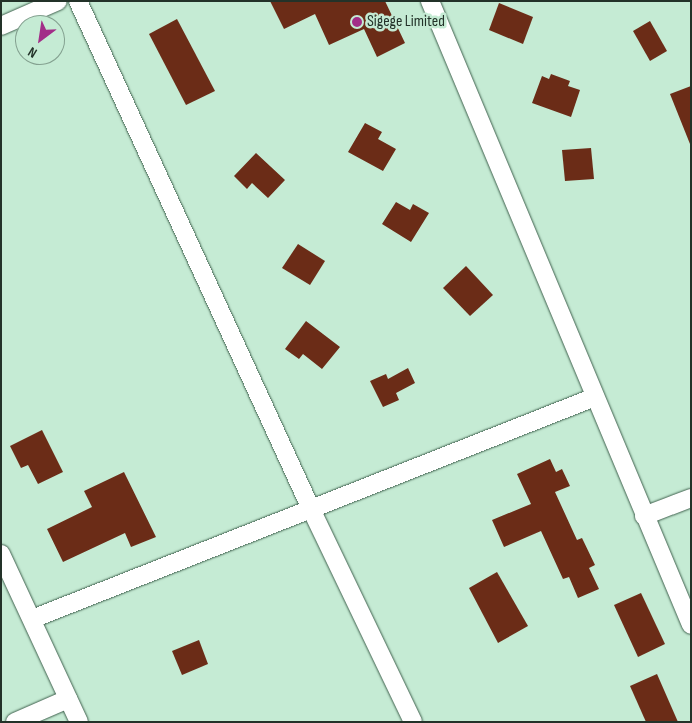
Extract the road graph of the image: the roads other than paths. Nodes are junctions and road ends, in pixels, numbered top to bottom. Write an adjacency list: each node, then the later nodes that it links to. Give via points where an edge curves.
1 (58, 1): 4 (street)
2 (78, 1): 7 (street)
3 (430, 1): 5 (street)
4 (1, 26)
5 (595, 398): 7 (street); 8 (street)
6 (691, 498): 8 (street)
7 (310, 509): 10 (street); 15 (street)
8 (644, 516): 11 (street)
9 (1, 554): 10 (street)
10 (32, 619): 12 (street)
11 (691, 625)
12 (68, 699): 13 (street); 14 (street)
13 (15, 722)
14 (79, 722)
15 (413, 722)

